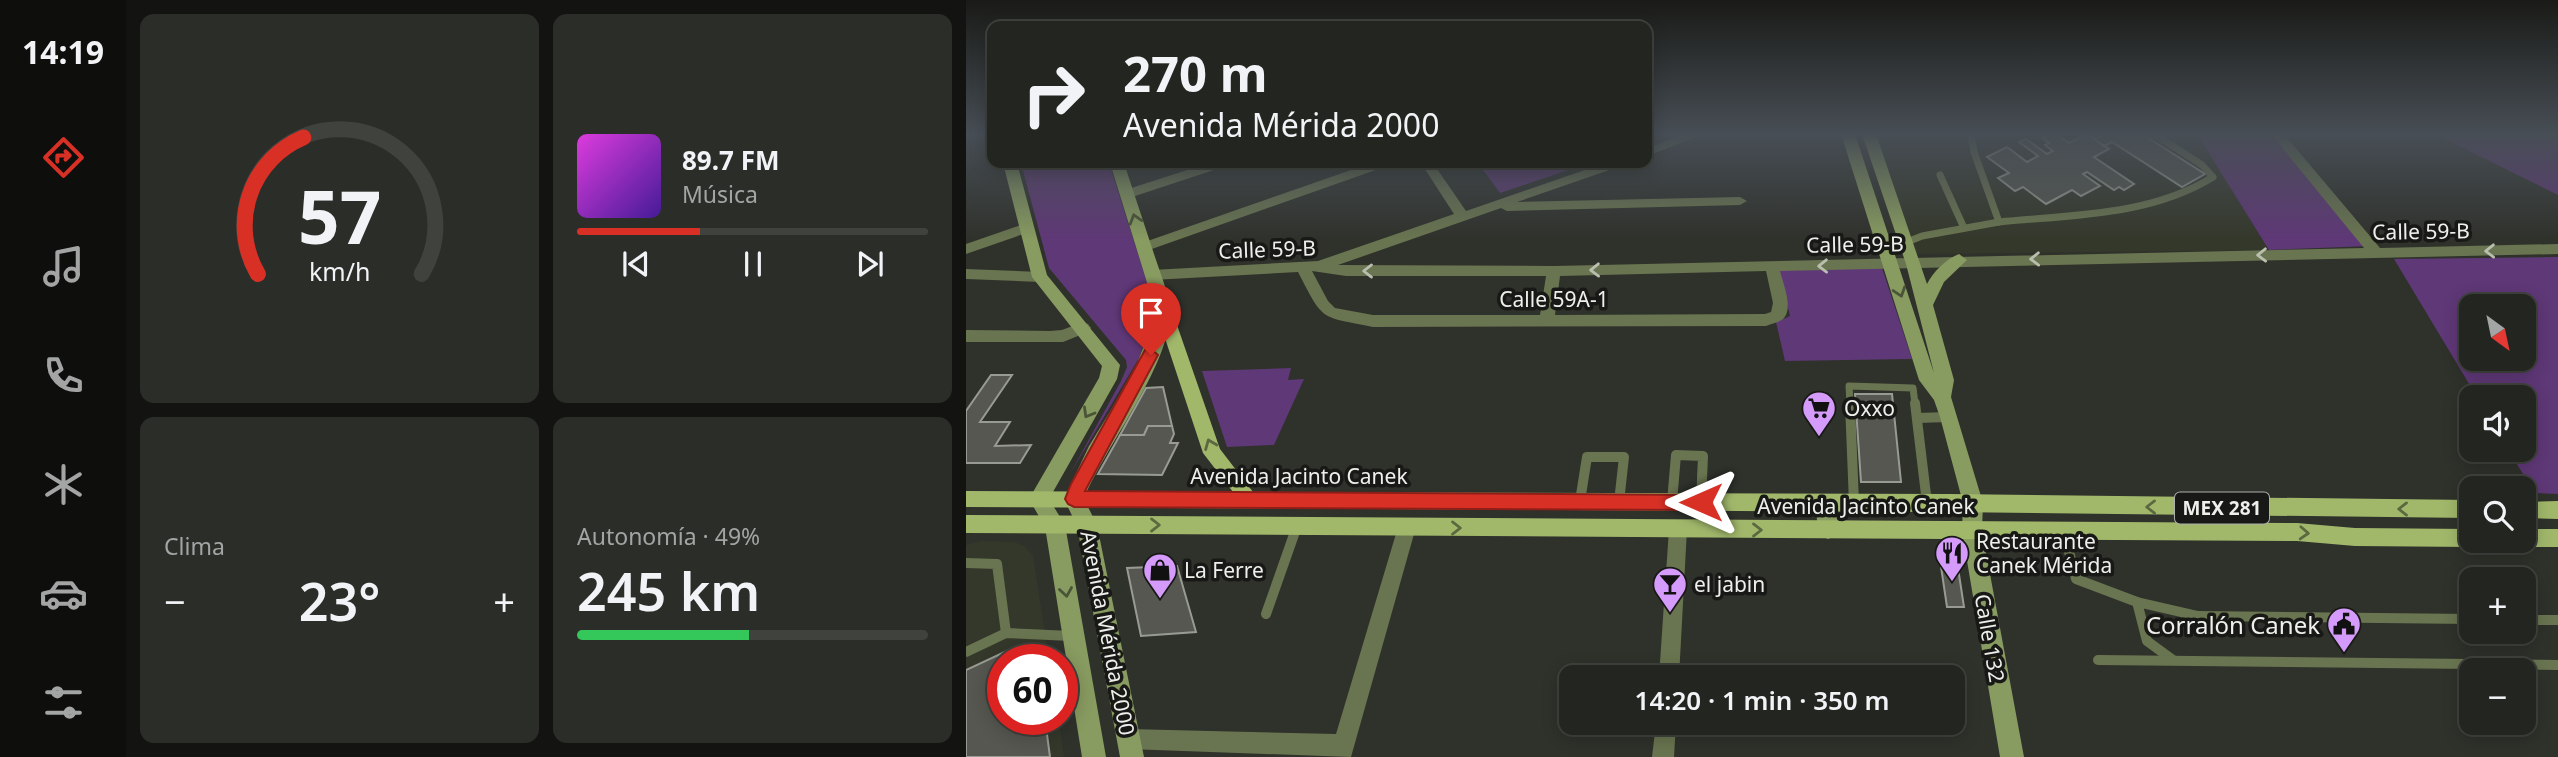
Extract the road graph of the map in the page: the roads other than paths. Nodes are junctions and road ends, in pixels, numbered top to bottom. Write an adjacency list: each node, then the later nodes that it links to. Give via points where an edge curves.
1 (1012, 169): 18 (main road)
2 (1119, 169): 13 (main road)
3 (1203, 169): 13 (street)
4 (1364, 169): 21 (street)
5 (1431, 169): 16 (street)
6 (1599, 169): 15 (street)
7 (1860, 169): 26 (main road, Calle 132)
8 (1881, 169): 20 (main road, Calle 132)
9 (1980, 169): 17 (lane)
10 (2206, 169): 17 (lane, via 2213,177 2166,202)
11 (2306, 169): 24 (street)
12 (1940, 175): 19 (lane)
13 (1127, 194): 21 (main road, one-way to 13)
14 (1740, 201): 15 (street)
15 (1490, 208): 16 (street)
16 (1463, 217): 28 (street)
17 (1999, 222): 19 (lane)
18 (1027, 228): 22 (street); 33 (main road)
19 (1964, 228): 20 (lane)
20 (1907, 242): 27 (main road, Calle 132)
21 (1144, 247): 32 (main road)
22 (966, 249)
23 (2558, 249): 24 (street, Calle 59-B, one-way to 24)
24 (2376, 253): 25 (street, Calle 59-B, one-way to 25)
25 (1959, 260): 27 (street, Calle 59-B); 35 (main road, via 1938,279)
26 (1891, 264): 27 (street, Calle 59-B); 29 (street, Calle 59-B, one-way to 29); 39 (main road, Calle 132, one-way to 39, via 1928,380)
27 (1914, 264): 35 (main road, Calle 132)
28 (1310, 267): 30 (street, Calle 59-B, one-way to 28); 32 (street, Calle 59-B); 36 (street, Calle 59A-1, via 1322,304 1330,313 1373,321)
29 (1772, 267): 30 (street, Calle 59-B, one-way to 30); 36 (street, Calle 59A-1, via 1780,303 1778,315 1766,320)
30 (1554, 271): 36 (street)
31 (966, 274): 33 (street)
32 (1153, 275): 34 (main road)
33 (1040, 277): 37 (main road)
34 (1161, 302): 44 (main road, via 1159,337); 45 (main road, one-way to 34, via 1243,490 1212,453)
35 (1925, 305): 39 (main road, Calle 132, via 1945,380)
36 (1547, 320)
37 (1083, 328): 38 (street, via 1050,337); 43 (main road, one-way to 43, via 1111,365 1108,379)
38 (966, 336)
39 (1942, 397): 40 (main road, Calle 132)
40 (1949, 417): 41 (lane); 53 (main road, Calle 132)
41 (1917, 418): 51 (lane, via 1913,387 1849,386); 52 (lane)
42 (966, 499): 43 (main road, Avenida Jacinto Canek / MEX 281)
43 (1039, 499): 44 (main road, Avenida Jacinto Canek / MEX 281); 59 (main road, Avenida Mérida 2000)
44 (1074, 499): 45 (main road, Avenida Jacinto Canek / MEX 281); 60 (main road, Avenida Mérida 2000)
45 (1246, 501): 46 (main road, Avenida Jacinto Canek / MEX 281)
46 (1580, 502): 47 (main road, Avenida Jacinto Canek / MEX 281); 47 (lane, via 1587,457 1625,457)
47 (1619, 502): 48 (main road, Avenida Jacinto Canek / MEX 281)
48 (1672, 502): 49 (main road, Avenida Jacinto Canek / MEX 281); 49 (lane, via 1676,456 1703,456)
49 (1701, 502): 50 (main road, Avenida Jacinto Canek / MEX 281)
50 (1827, 503): 51 (main road, Avenida Jacinto Canek / MEX 281); 64 (main road)
51 (1854, 503): 52 (main road, Avenida Jacinto Canek / MEX 281)
52 (1927, 503): 53 (main road, Avenida Jacinto Canek / MEX 281)
53 (1973, 503): 54 (main road, Avenida Jacinto Canek / MEX 281); 65 (main road, Calle 132)
54 (2058, 506): 55 (main road, Avenida Jacinto Canek / MEX 281, one-way to 54); 66 (main road)
55 (2459, 509)
56 (2536, 510): 57 (main road)
57 (2558, 510)
58 (966, 524): 59 (main road, Avenida Jacinto Canek / MEX 281)
59 (1055, 525): 60 (main road, Avenida Jacinto Canek / MEX 281); 77 (main road, Avenida Mérida 2000, one-way to 77)
60 (1087, 525): 61 (main road, Avenida Jacinto Canek / MEX 281, one-way to 61); 84 (main road, Avenida Mérida 2000)
61 (1297, 526): 62 (main road, Avenida Jacinto Canek / MEX 281); 72 (lane)
62 (1407, 527): 63 (main road, Avenida Jacinto Canek / MEX 281, one-way to 63); 85 (street)
63 (1678, 529): 64 (main road, Avenida Jacinto Canek / MEX 281, one-way to 64); 81 (street)
64 (1828, 530): 65 (main road, Avenida Jacinto Canek / MEX 281)
65 (1972, 531): 66 (main road, Avenida Jacinto Canek / MEX 281); 88 (main road, Calle 132)
66 (2064, 532): 67 (main road, Avenida Jacinto Canek / MEX 281, one-way to 67); 71 (lane, via 2076,579)
67 (2459, 538)
68 (2536, 538): 69 (main road)
69 (2558, 538)
70 (966, 563): 76 (lane, via 997,564)
71 (2137, 602): 73 (lane, via 2198,616); 80 (lane, via 2147,641)
72 (1266, 614)
73 (2459, 619)
74 (2536, 620): 75 (lane)
75 (2558, 620)
76 (1006, 634): 77 (lane); 78 (lane)
77 (1074, 636): 86 (main road, Avenida Mérida 2000)
78 (966, 652)
79 (2098, 660): 80 (lane)
80 (2173, 660): 82 (lane)
81 (1670, 665)
82 (2558, 665)
83 (1665, 735): 87 (street)
84 (1130, 748): 85 (street)
85 (1342, 751)
86 (1094, 757)
87 (1663, 757)
88 (2012, 757)

